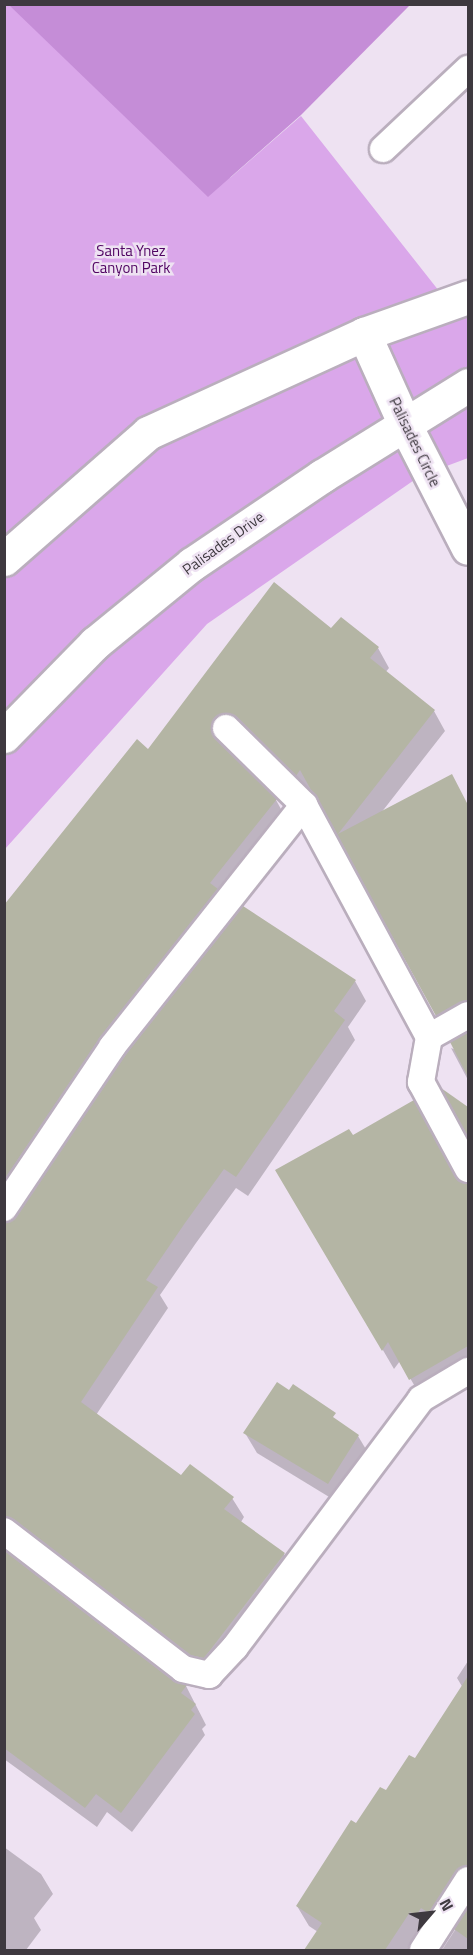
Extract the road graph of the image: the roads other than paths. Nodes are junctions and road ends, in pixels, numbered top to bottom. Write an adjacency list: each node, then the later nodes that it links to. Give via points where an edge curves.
1 (468, 69): 2 (lane)
2 (383, 149)
3 (468, 297): 4 (street)
4 (364, 334): 6 (street, Palisades Circle); 8 (street, via 148,433)
5 (468, 385): 6 (street, Palisades Drive)
6 (405, 425): 7 (street, Palisades Circle); 10 (street, Palisades Drive, via 285,499 192,564 95,643)
7 (468, 548)
8 (4, 559)
9 (226, 728): 11 (lane)
10 (4, 736)
11 (303, 805): 13 (lane); 15 (lane, via 112,1047)
12 (468, 1015): 13 (lane)
13 (429, 1037): 14 (lane, via 421,1082)
14 (468, 1169)
15 (4, 1208)
16 (468, 1371): 17 (lane, via 421,1399 235,1647 209,1675 183,1669)
17 (4, 1531)
18 (468, 1880): 19 (lane)
19 (423, 1950)

